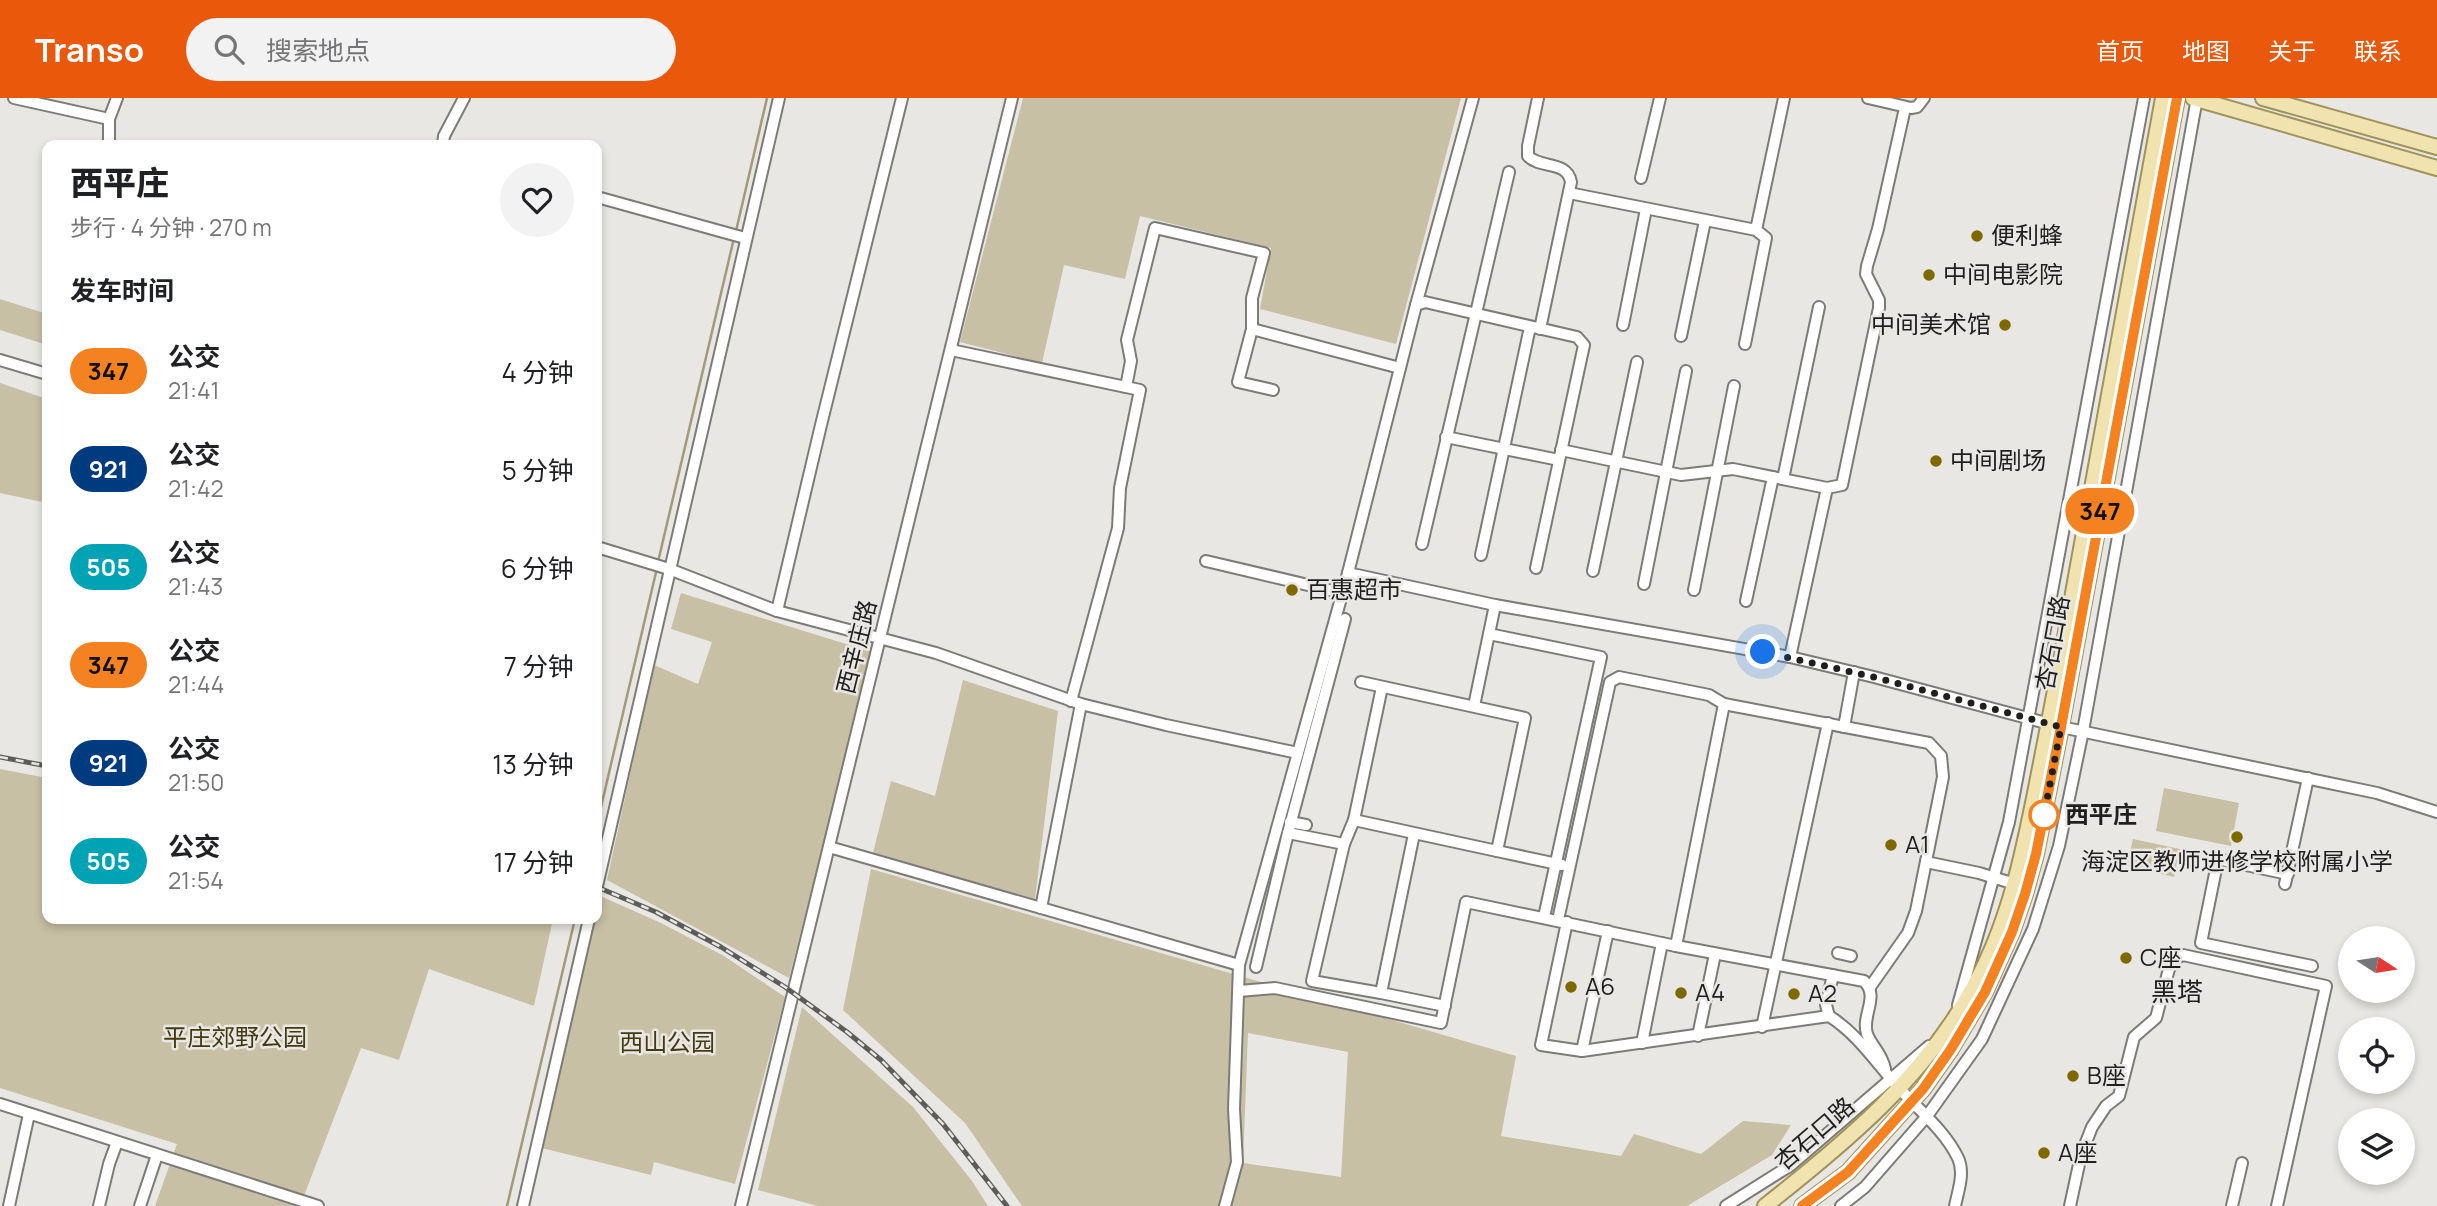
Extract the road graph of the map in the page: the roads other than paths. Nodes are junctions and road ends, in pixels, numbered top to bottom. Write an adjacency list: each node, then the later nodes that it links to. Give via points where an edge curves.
1 (14, 98): 19 (street)
2 (117, 98): 19 (street)
3 (464, 98): 21 (street)
4 (779, 98): 31 (street)
5 (902, 98): 71 (street)
6 (1012, 98): 40 (street, 西辛庄路)
7 (1473, 98): 32 (street)
8 (1538, 98): 26 (street, via 1528,156 1567,171)
9 (1660, 98): 25 (street)
10 (1784, 98): 30 (street)
11 (1868, 98): 18 (street)
12 (1924, 98): 18 (street, via 1917,107)
13 (2144, 98): 82 (street, 杏石口路)
14 (2163, 98): 51 (main road, 杏石口路)
15 (2177, 98): 51 (main road, 杏石口路)
16 (2195, 98): 23 (main road); 54 (street, 杏石口路)
17 (2263, 98): 22 (main road)
18 (1905, 108): 57 (street, via 1867,266 1866,274 1879,299 1877,324 1842,485)
19 (109, 119): 20 (street)
20 (109, 140)
21 (444, 140)
22 (2437, 147)
23 (2437, 168)
24 (1508, 172): 34 (street)
25 (1641, 178)
26 (1569, 193): 28 (street); 36 (street)
27 (602, 198): 31 (street)
28 (1646, 209): 29 (street); 35 (street)
29 (1705, 221): 30 (street); 38 (street)
30 (1756, 230): 39 (street, via 1766,238)
31 (745, 238): 62 (street)
32 (1416, 305): 34 (street, via 1425,302); 43 (street)
33 (1819, 307): 56 (street)
34 (1475, 315): 36 (street); 49 (street)
35 (1623, 325)
36 (1535, 328): 50 (street, via 1577,337 1584,345); 60 (street)
37 (1252, 329): 43 (street); 47 (street, via 1252,298 1264,253 1155,228 1127,340 1131,361); 48 (street, via 1238,382)
38 (1681, 336)
39 (1745, 344)
40 (951, 350): 47 (street); 74 (street, 西辛庄路)
41 (0, 360): 45 (street)
42 (1637, 362): 52 (street)
43 (1400, 368): 65 (street)
44 (1686, 371): 55 (street)
45 (42, 373)
46 (1734, 386): 53 (street)
47 (1126, 387): 79 (street, via 1140,390 1120,488 1118,528 1088,631)
48 (1273, 390)
49 (1446, 437): 50 (street); 58 (street)
50 (1560, 455): 52 (street); 63 (street)
51 (2103, 460): 54 (street); 84 (main road, 杏石口路)
52 (1616, 461): 55 (street); 64 (street)
53 (1716, 471): 55 (street); 56 (street, via 1733,469); 67 (street)
54 (2129, 471): 86 (street, 杏石口路)
55 (1668, 472): 66 (street)
56 (1778, 478): 57 (street); 69 (street)
57 (1827, 488): 75 (street)
58 (1422, 544)
59 (602, 549): 62 (street)
60 (1481, 555)
61 (1206, 561): 68 (street)
62 (669, 569): 71 (street); 98 (street)
63 (1536, 569)
64 (1593, 571)
65 (1348, 573): 68 (street); 70 (street)
66 (1644, 584)
67 (1694, 590)
68 (1342, 593): 87 (street)
69 (1746, 601)
70 (1495, 605): 73 (street); 75 (street)
71 (777, 611): 74 (street)
72 (1345, 619): 92 (street)
73 (1489, 634): 81 (street); 99 (street, via 1601,657)
74 (881, 639): 79 (street, via 936,653); 95 (street, 西辛庄路)
75 (1790, 657): 76 (street)
76 (1854, 672): 82 (street); 85 (street)
77 (1361, 682): 78 (street)
78 (1382, 687): 81 (street); 90 (street)
79 (1076, 702): 87 (street); 103 (street)
80 (1724, 704): 83 (street); 100 (street, via 1709,695 1619,677 1610,682); 109 (street)
81 (1474, 706): 96 (street, via 1530,719)
82 (2028, 717): 84 (street); 101 (street, 杏石口路)
83 (1828, 723): 85 (street); 114 (street)
84 (2055, 726): 86 (street); 102 (main road, 杏石口路); 129 (main road, 杏石口路, via 2036,854 2012,932 1985,992)
85 (1844, 727): 97 (street, via 1929,743 1941,755 1943,777)
86 (2084, 731): 88 (street); 132 (street, 杏石口路, via 2059,846 2033,929 1982,1040)
87 (1298, 753): 113 (street)
88 (2308, 779): 89 (street, via 2377,793); 115 (street, via 2287,879 2218,859 2201,943)
89 (2437, 812)
90 (1354, 820): 93 (street); 94 (street)
91 (1306, 825): 92 (street)
92 (1289, 827): 94 (street); 116 (street)
93 (1414, 834): 96 (street); 120 (street)
94 (1345, 844): 120 (street, via 1312,981)
95 (830, 847): 103 (street); 141 (street, 西辛庄路)
96 (1497, 851): 99 (street)
97 (1926, 862): 101 (street); 118 (street, via 1908,933)
98 (602, 864)
99 (1556, 864): 100 (street); 104 (street)
100 (1569, 866): 105 (street)
101 (1994, 877): 102 (street); 124 (street, 杏石口路)
102 (2015, 884): 124 (main road, 杏石口路, via 1989,958)
103 (1041, 908): 113 (street)
104 (1544, 917): 105 (street); 121 (street, via 1466,901)
105 (1562, 921): 107 (street); 127 (street, via 1541,1045)
106 (588, 924): 140 (street)
107 (1608, 931): 108 (street); 127 (street)
108 (1662, 943): 109 (street); 126 (street)
109 (1676, 946): 111 (street)
110 (1838, 953): 112 (street)
111 (1715, 954): 114 (street); 125 (street)
112 (1851, 956)
113 (1240, 965): 119 (street)
114 (1775, 966): 117 (street); 123 (street)
115 (2312, 966)
116 (1256, 967)
117 (1833, 975): 118 (street, via 1864,981); 122 (street, via 1826,1005)
118 (1870, 987): 128 (street, via 1867,1034)
119 (1238, 991): 121 (street, via 1275,988 1441,1023); 142 (street, via 1237,1162)
120 (1381, 993): 121 (street)
121 (1445, 1006)
122 (1829, 1016): 123 (street); 128 (street, via 1857,1037)
123 (1762, 1027): 125 (street)
124 (1948, 1030): 128 (main road, 杏石口路)
125 (1698, 1036): 126 (street)
126 (1642, 1043): 127 (street)
127 (1582, 1051)
128 (1892, 1079): 129 (street); 143 (street, via 1791,1165); 144 (main road, 杏石口路, via 1829,1156)
129 (1913, 1102): 132 (street); 145 (main road, 杏石口路, via 1848,1172)
130 (0, 1104): 131 (street)
131 (29, 1114): 133 (street); 136 (street)
132 (1927, 1116): 146 (street, 杏石口路, via 1865,1187); 147 (street, via 1959,1159)
133 (117, 1142): 134 (street); 137 (street)
134 (157, 1154): 138 (street); 139 (street)
135 (2242, 1163): 149 (street)
136 (9, 1206)
137 (99, 1206)
138 (140, 1206)
139 (318, 1206)
140 (523, 1206)
141 (741, 1206)
142 (1225, 1206)
143 (1726, 1206)
144 (1765, 1206)
145 (1802, 1206)
146 (1841, 1206)
147 (1955, 1206)
148 (2070, 1206): 150 (street, via 2092,1127 2119,1096 2134,1037 2156,1018 2169,969 2183,955 2326,986)
149 (2232, 1206)
150 (2277, 1206)

